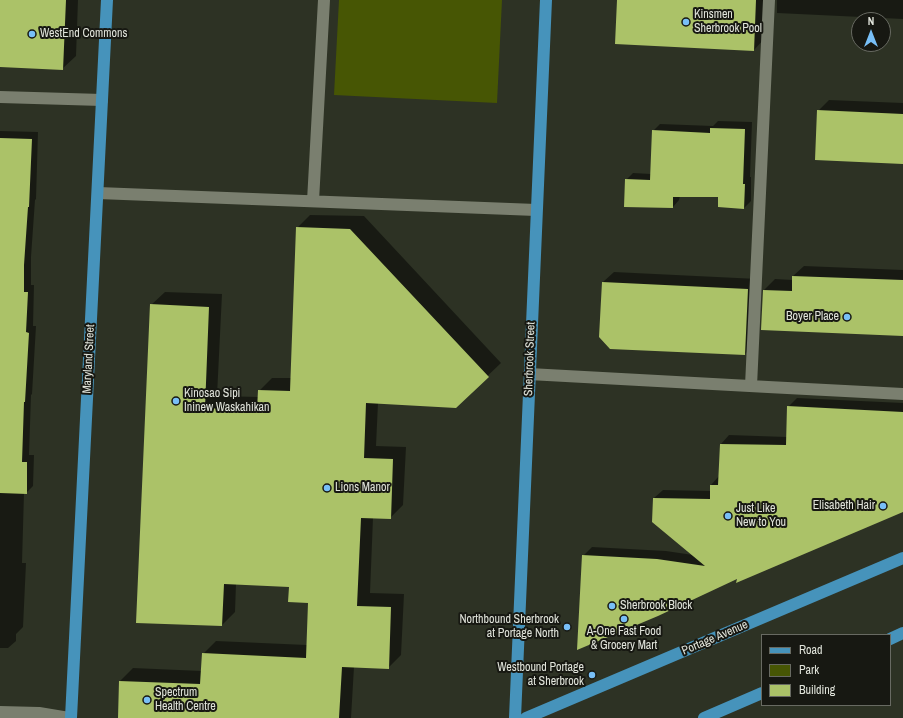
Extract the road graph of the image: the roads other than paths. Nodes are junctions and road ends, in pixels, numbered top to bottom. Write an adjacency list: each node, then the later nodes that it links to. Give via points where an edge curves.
1 (107, 0): 6 (main road, Maryland Street)
2 (324, 0): 8 (street)
3 (546, 0): 9 (main road, Sherbrook Street)
4 (769, 0): 11 (street)
5 (0, 97): 6 (street)
6 (102, 100): 7 (main road, Maryland Street)
7 (98, 193): 8 (street); 18 (main road, Maryland Street)
8 (313, 201): 9 (street)
9 (536, 210): 10 (main road, Sherbrook Street)
10 (529, 374): 11 (street); 19 (main road, Sherbrook Street)
11 (751, 386): 12 (street)
12 (903, 394)
13 (903, 558): 20 (main road, Portage Avenue)
14 (903, 633): 15 (main road)
15 (891, 639)
16 (761, 693): 21 (main road)
17 (0, 712): 18 (street, via 39,713)
18 (70, 718)
19 (515, 718)
20 (526, 718)
21 (704, 718)

